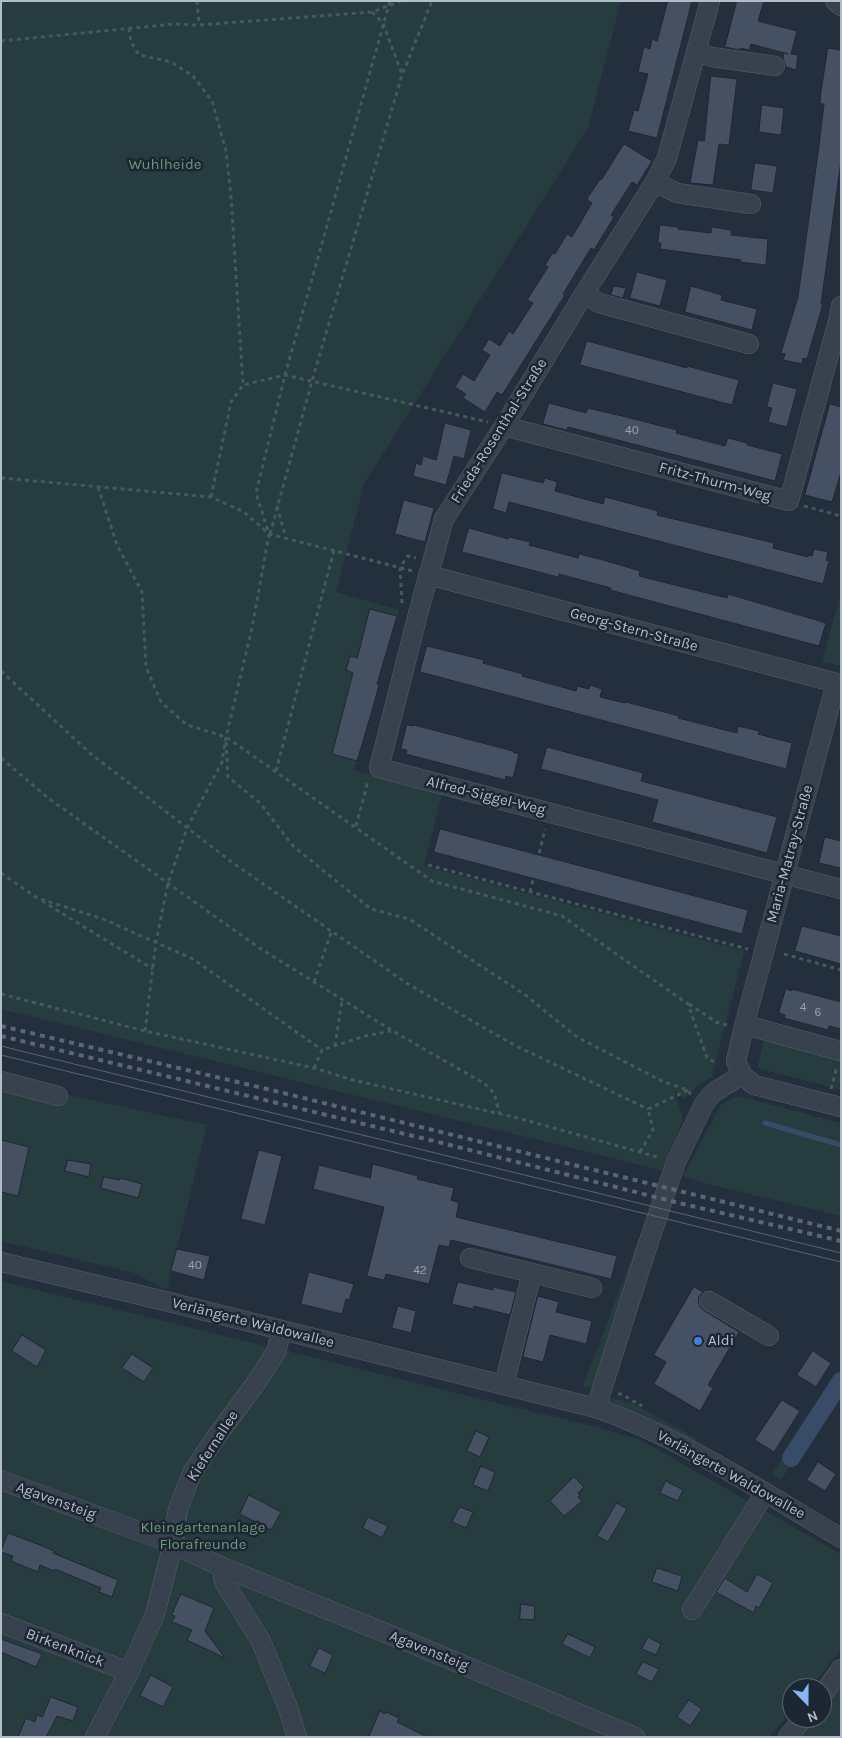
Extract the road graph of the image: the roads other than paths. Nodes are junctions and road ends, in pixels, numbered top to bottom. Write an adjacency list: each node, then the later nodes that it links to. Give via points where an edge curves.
1 (710, 1): 4 (street, Frieda-Rosenthal-Straße)
2 (835, 1): 3 (street)
3 (841, 6)
4 (696, 52): 5 (street); 6 (street, Frieda-Rosenthal-Straße, via 667,158)
5 (775, 66)
6 (655, 182): 7 (street, via 677,194); 8 (street, Frieda-Rosenthal-Straße)
7 (750, 204)
8 (584, 294): 10 (street, via 599,303); 11 (street, Frieda-Rosenthal-Straße)
9 (841, 306): 11 (street, Fritz-Thurm-Weg, via 789,501)
10 (749, 344)
11 (504, 426): 12 (street, Frieda-Rosenthal-Straße, via 444,519)
12 (426, 567): 13 (street, Georg-Stern-Straße); 14 (street, Alfred-Siggel-Weg, via 379,768)
13 (838, 684): 14 (street, Maria-Matray-Straße)
14 (785, 874): 15 (street, Alfred-Siggel-Weg); 16 (street, Maria-Matray-Straße)
15 (841, 889)
16 (744, 1028): 17 (street); 18 (street, Maria-Matray-Straße, via 736,1064)
17 (841, 1051)
18 (742, 1075): 21 (street, via 754,1085); 30 (street, via 700,1102 649,1241)
19 (1, 1081): 20 (street)
20 (58, 1096)
21 (841, 1107)
22 (470, 1258): 24 (street)
23 (1, 1262): 27 (street, Verlängerte Waldowallee)
24 (532, 1273): 25 (street); 29 (street)
25 (592, 1288)
26 (710, 1301): 28 (street)
27 (282, 1330): 29 (street, Verlängerte Waldowallee); 34 (street, Kiefernallee, via 276,1352 192,1473 178,1509)
28 (769, 1336)
29 (504, 1385): 30 (street, Verlängerte Waldowallee)
30 (596, 1408): 32 (street, Verlängerte Waldowallee, via 662,1435)
31 (1, 1480): 34 (street, Agavensteig)
32 (764, 1493): 33 (street, Verlängerte Waldowallee); 36 (street)
33 (841, 1538)
34 (173, 1544): 35 (street, Agavensteig); 39 (street, Kiefernallee, via 155,1614)
35 (222, 1568): 42 (street, via 224,1582 261,1641); 43 (street, Agavensteig)
36 (692, 1610)
37 (1, 1623): 39 (street, Birkenknick)
38 (841, 1669): 40 (street)
39 (129, 1672): 41 (street, Kiefernallee)
40 (832, 1681)
41 (95, 1737)
42 (297, 1737)
43 (635, 1737)

